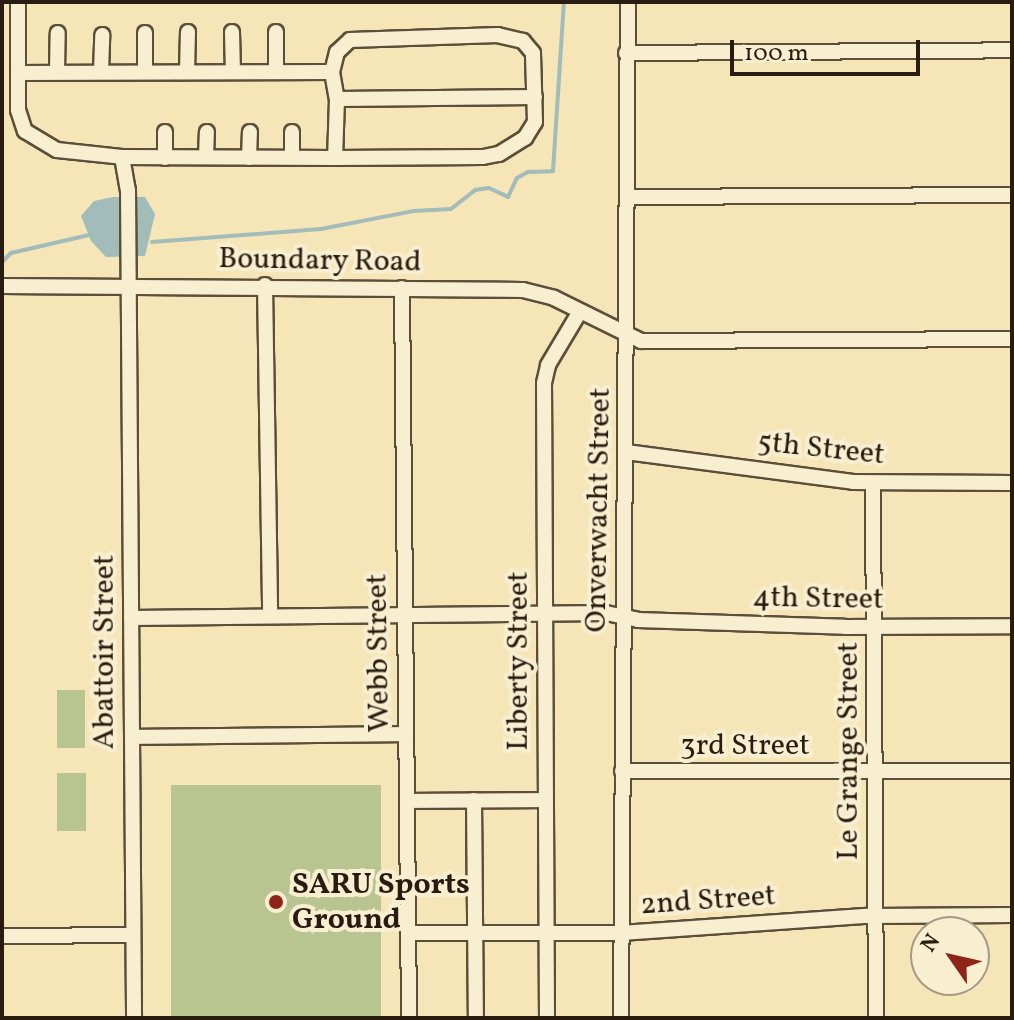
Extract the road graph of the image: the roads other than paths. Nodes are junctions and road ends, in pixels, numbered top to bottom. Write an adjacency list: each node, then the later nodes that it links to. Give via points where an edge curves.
1 (18, 2): 18 (street)
2 (628, 2): 10 (street, Onverwacht Street)
3 (188, 32): 14 (street)
4 (232, 32): 15 (street)
5 (276, 32): 16 (street)
6 (58, 33): 11 (street)
7 (145, 33): 13 (street)
8 (102, 35): 12 (street)
9 (1012, 50): 10 (street)
10 (626, 53): 32 (street, Onverwacht Street)
11 (57, 72): 12 (street); 18 (street)
12 (101, 72): 13 (street)
13 (145, 72): 14 (street)
14 (187, 72): 15 (street)
15 (233, 72): 16 (street)
16 (276, 72): 17 (street)
17 (332, 72): 19 (street, via 337,52 357,38 512,37 533,53); 20 (street)
18 (18, 73): 25 (street, via 18,110 32,140 57,150)
19 (535, 97): 20 (street); 30 (street, via 530,131 499,154)
20 (337, 99): 30 (street)
21 (165, 132): 28 (street)
22 (207, 132): 26 (street)
23 (250, 132): 29 (street)
24 (292, 132): 27 (street)
25 (122, 157): 28 (street); 33 (street, Abattoir Street)
26 (206, 157): 28 (street); 29 (street)
27 (292, 157): 29 (street); 30 (street)
28 (165, 158)
29 (249, 158)
30 (335, 158)
31 (1012, 195): 32 (street)
32 (628, 197): 38 (street, Onverwacht Street)
33 (129, 285): 34 (street, Boundary Road); 35 (street, Boundary Road); 47 (street, Abattoir Street)
34 (265, 285): 36 (street, Boundary Road); 45 (street)
35 (2, 286)
36 (402, 288): 37 (street, Boundary Road, via 523,290 554,298); 44 (street, Webb Street)
37 (579, 313): 38 (street, Boundary Road); 43 (street, Liberty Street, via 544,377)
38 (627, 334): 39 (street, Boundary Road, via 641,341); 40 (street, Onverwacht Street)
39 (1012, 339)
40 (626, 452): 41 (street, 5th Street); 46 (street, Onverwacht Street)
41 (873, 483): 42 (street, 5th Street); 49 (street, Le Grange Street)
42 (1012, 483)
43 (545, 613): 44 (street, 4th Street); 46 (street, 4th Street); 56 (street, Liberty Street)
44 (405, 615): 45 (street, 4th Street); 50 (street, Webb Street)
45 (270, 616): 47 (street, 4th Street)
46 (624, 616): 49 (street, 4th Street); 52 (street, Onverwacht Street)
47 (131, 618): 51 (street, Abattoir Street)
48 (1012, 626): 49 (street, 4th Street)
49 (874, 627): 54 (street, Le Grange Street)
50 (406, 734): 51 (street); 57 (street, Webb Street)
51 (132, 737): 64 (street, Abattoir Street)
52 (622, 771): 54 (street, 3rd Street); 63 (street, Onverwacht Street)
53 (1012, 771): 54 (street, 3rd Street)
54 (874, 773): 59 (street, Le Grange Street)
55 (474, 800): 56 (street); 57 (street); 60 (street)
56 (546, 800): 61 (street, Liberty Street)
57 (407, 801): 62 (street, Webb Street)
58 (1012, 915): 59 (street, 2nd Street)
59 (876, 916): 63 (street, 2nd Street); 71 (street, Le Grange Street)
60 (476, 932): 61 (street, 2nd Street); 62 (street, 2nd Street); 68 (street)
61 (546, 932): 63 (street, 2nd Street); 69 (street, Liberty Street)
62 (408, 933): 67 (street, Webb Street)
63 (621, 933): 70 (street, Onverwacht Street)
64 (133, 935): 65 (street); 66 (street, Abattoir Street)
65 (2, 936)
66 (134, 1018)
67 (409, 1018)
68 (476, 1018)
69 (547, 1018)
70 (621, 1018)
71 (876, 1018)

